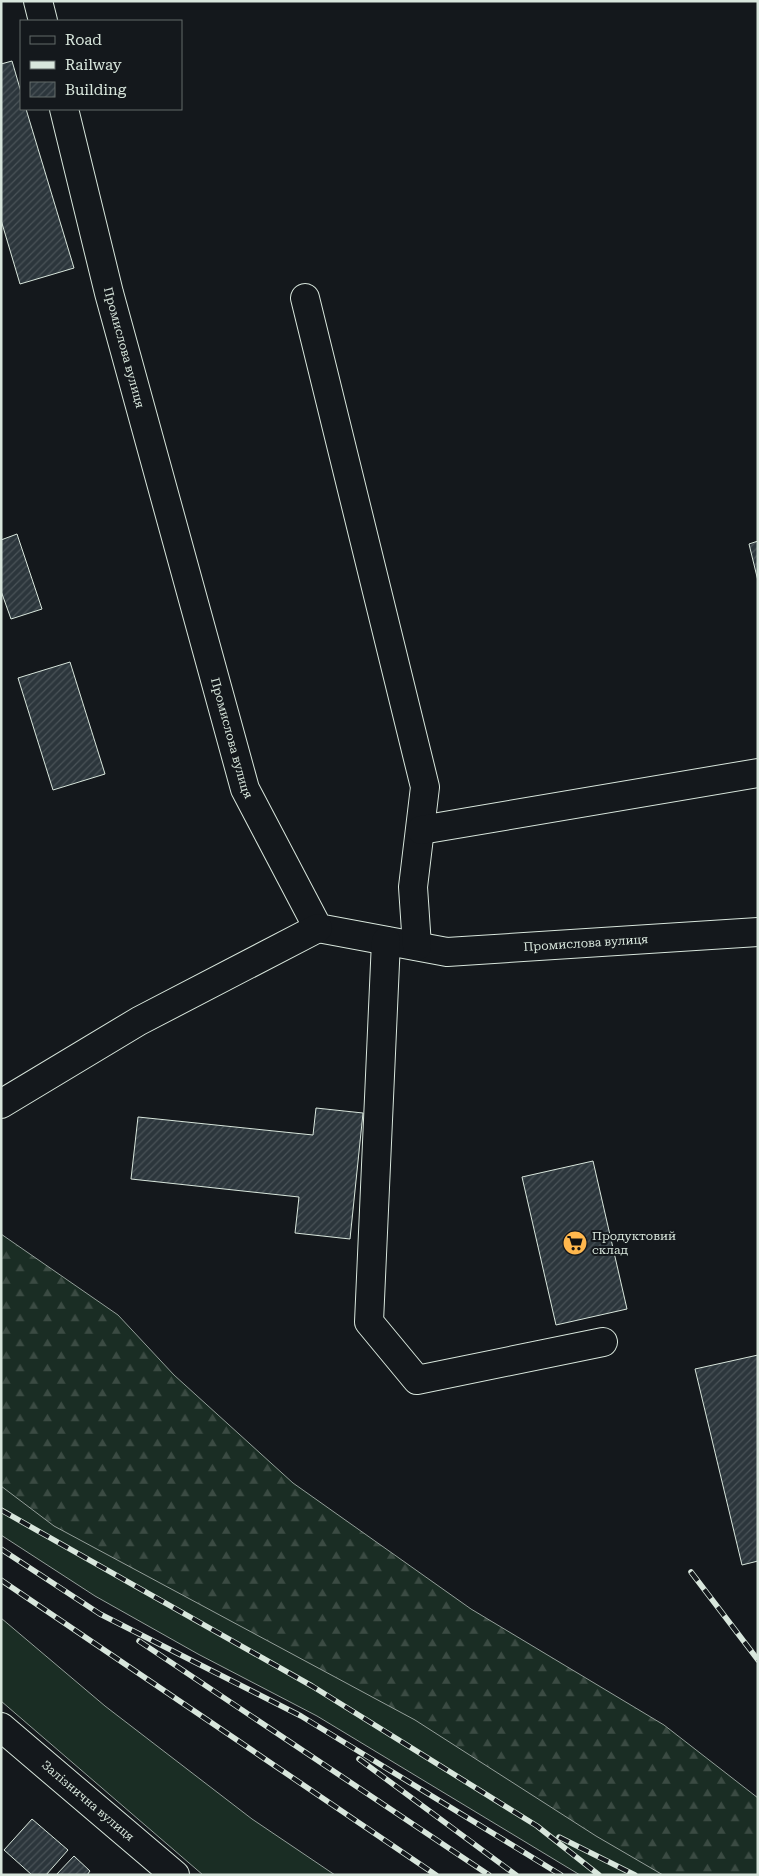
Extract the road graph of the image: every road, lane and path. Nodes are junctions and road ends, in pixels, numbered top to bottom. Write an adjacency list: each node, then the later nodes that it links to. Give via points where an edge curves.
1 (38, 1): 2 (street)
2 (43, 20)
3 (64, 110): 7 (street, Промислова вулиця, via 109,293 245,789)
4 (305, 298): 6 (street, via 425,787)
5 (758, 773): 6 (street)
6 (421, 830): 10 (street, via 413,888)
7 (318, 928): 9 (street, Промислова вулиця); 11 (street, via 139,1021)
8 (758, 932): 10 (street, Промислова вулиця, via 447,952)
9 (386, 941): 10 (street, Промислова вулиця); 12 (street, via 368,1322 417,1380)
10 (417, 946)
11 (1, 1104)
12 (603, 1342)
13 (1, 1727): 14 (street, Залізнична вулиця)
14 (175, 1875)

